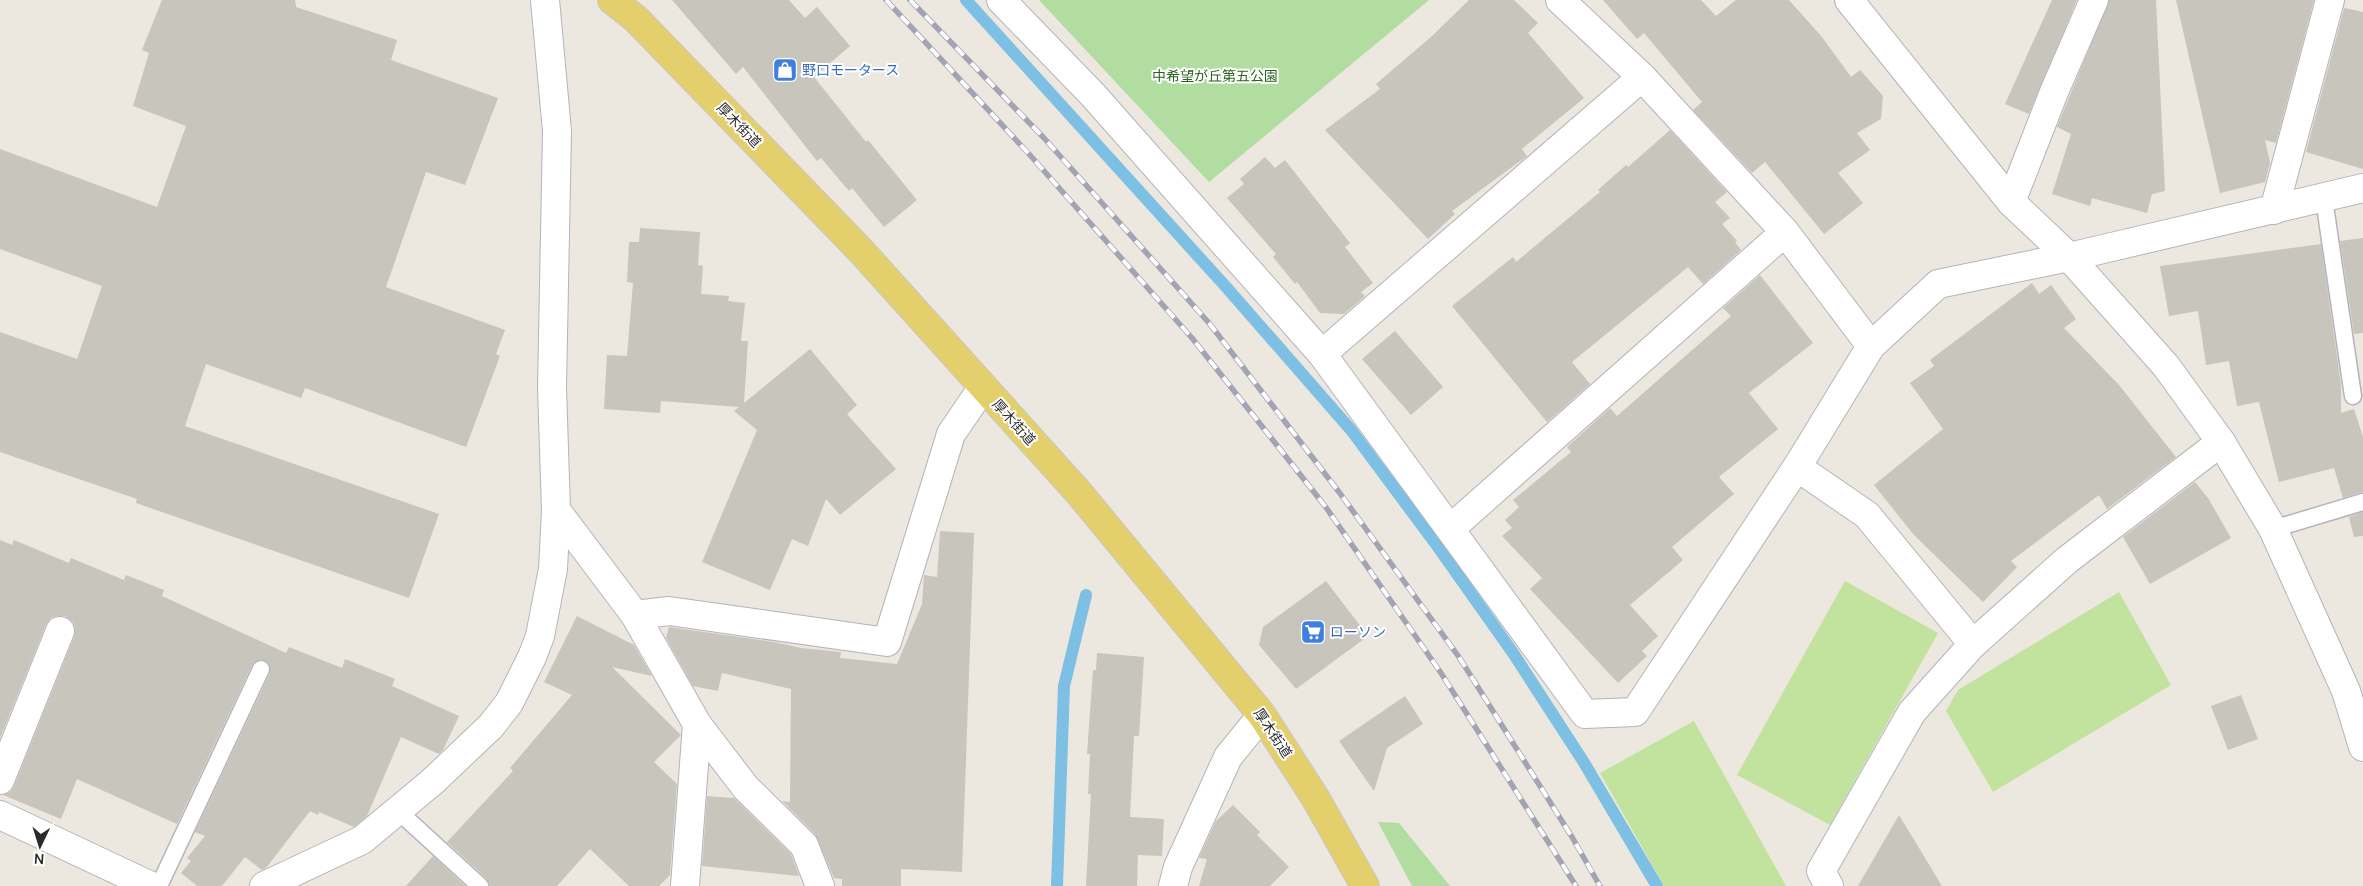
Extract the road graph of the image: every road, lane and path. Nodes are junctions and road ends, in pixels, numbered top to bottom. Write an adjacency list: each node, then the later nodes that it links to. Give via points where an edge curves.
1 (546, 0): 22 (street, via 556,132 552,388)
2 (612, 0): 17 (main road, 厚木街道, via 636,19 861,251)
3 (1001, 0): 16 (street, via 1093,95)
4 (1560, 0): 8 (street)
5 (1849, 0): 11 (street)
6 (2094, 0): 11 (street)
7 (2330, 0): 12 (street)
8 (1642, 78): 13 (street); 16 (street)
9 (2363, 188): 10 (street)
10 (2324, 199): 12 (street); 18 (lane)
11 (2011, 202): 14 (street)
12 (2274, 210): 14 (street)
13 (1785, 232): 15 (street); 23 (street)
14 (2069, 257): 15 (street, via 1938,284); 19 (street, via 2166,366)
15 (1871, 346): 20 (street)
16 (1322, 354): 23 (street)
17 (983, 387): 25 (street, via 951,434 887,642 669,611); 29 (main road, 厚木街道, via 1079,493)
18 (2353, 396)
19 (2221, 442): 24 (street); 27 (street, via 2067,560)
20 (1797, 467): 23 (street, via 1635,712 1585,714); 27 (street, via 1866,515)
21 (2363, 502): 24 (lane)
22 (556, 510): 25 (street); 33 (street, via 553,569 540,636 510,703 491,726)
23 (1450, 529)
24 (2273, 529): 31 (street, via 2346,691)
25 (635, 615): 30 (street)
26 (60, 631): 32 (street)
27 (1972, 644): 43 (street, via 1912,712 1821,872)
28 (262, 669): 37 (lane)
29 (1262, 715): 41 (street, via 1228,757 1178,867); 42 (main road, 厚木街道, via 1316,799)
30 (697, 724): 39 (street); 40 (street, via 746,788 804,845)
31 (2363, 747)
32 (0, 780)
33 (397, 810): 35 (street, via 362,840); 38 (lane)
34 (0, 815): 36 (street)
35 (277, 883)
36 (151, 886)
37 (159, 886)
38 (480, 886)
39 (685, 886)
40 (820, 886)
41 (1173, 886)
42 (1365, 886)
43 (1829, 886)

